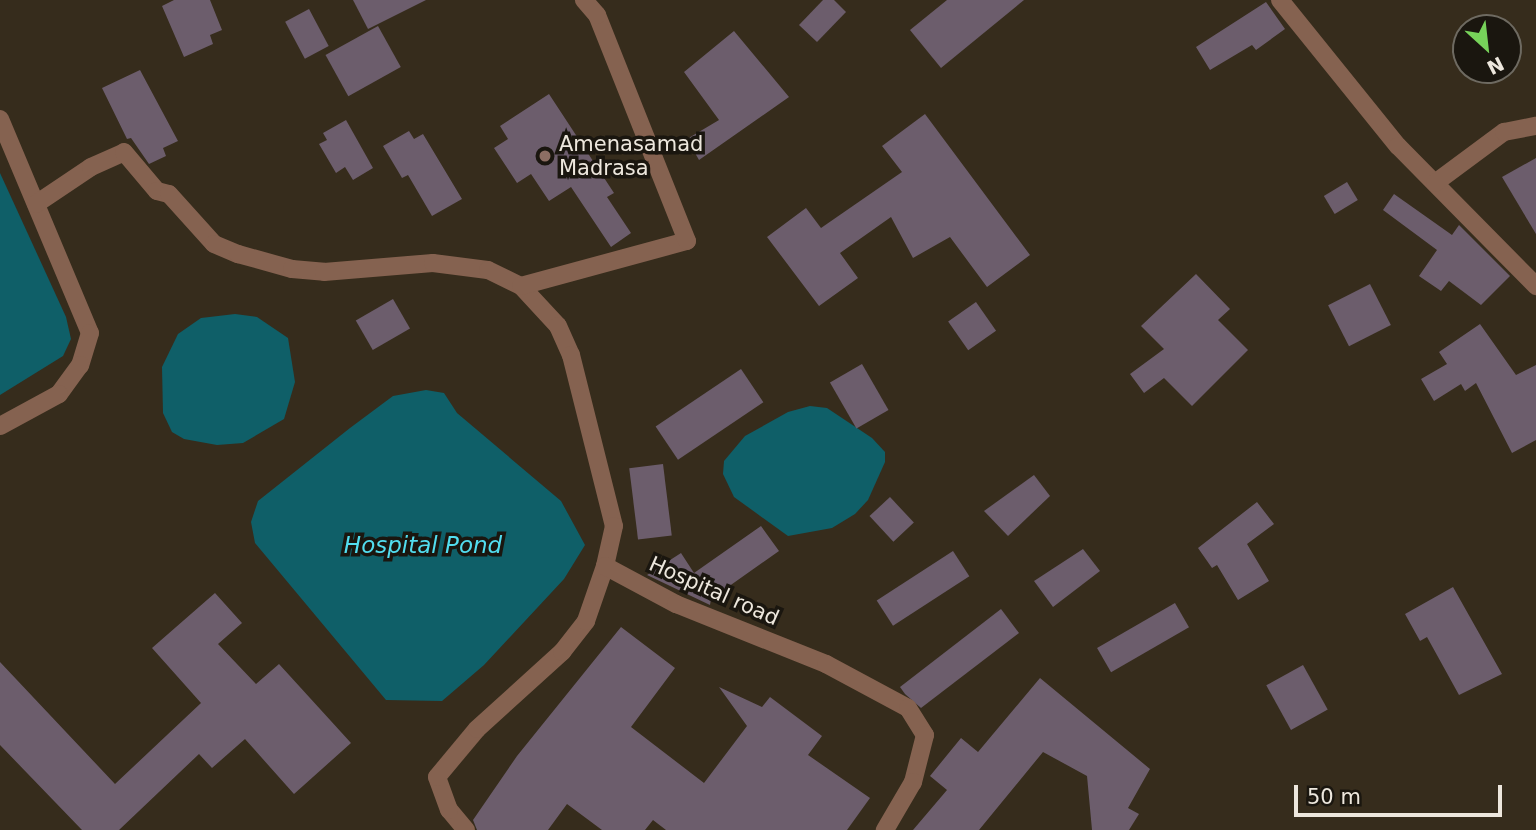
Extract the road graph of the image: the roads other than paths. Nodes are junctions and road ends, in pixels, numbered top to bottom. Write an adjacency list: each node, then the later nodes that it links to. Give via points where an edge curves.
1 (584, 0): 7 (street, via 597,15 687,242)
2 (1280, 0): 5 (street, via 1398,146)
3 (0, 119): 6 (street)
4 (1536, 126): 5 (street, via 1504,132)
5 (1435, 183): 8 (street)
6 (36, 204): 7 (street, via 91,167 124,152 157,191 169,194 214,244 239,254 292,269 324,272 433,263 488,270); 9 (street, via 90,333 80,365 59,394)
7 (521, 286): 10 (street, via 558,326 571,355 614,526)
8 (1536, 286)
9 (0, 426)
10 (605, 566): 11 (street, via 586,621 562,652 477,729 437,777 449,810); 12 (street, Hospital road, via 676,604 825,664 908,708 925,735 914,782)
11 (466, 830)
12 (885, 830)

